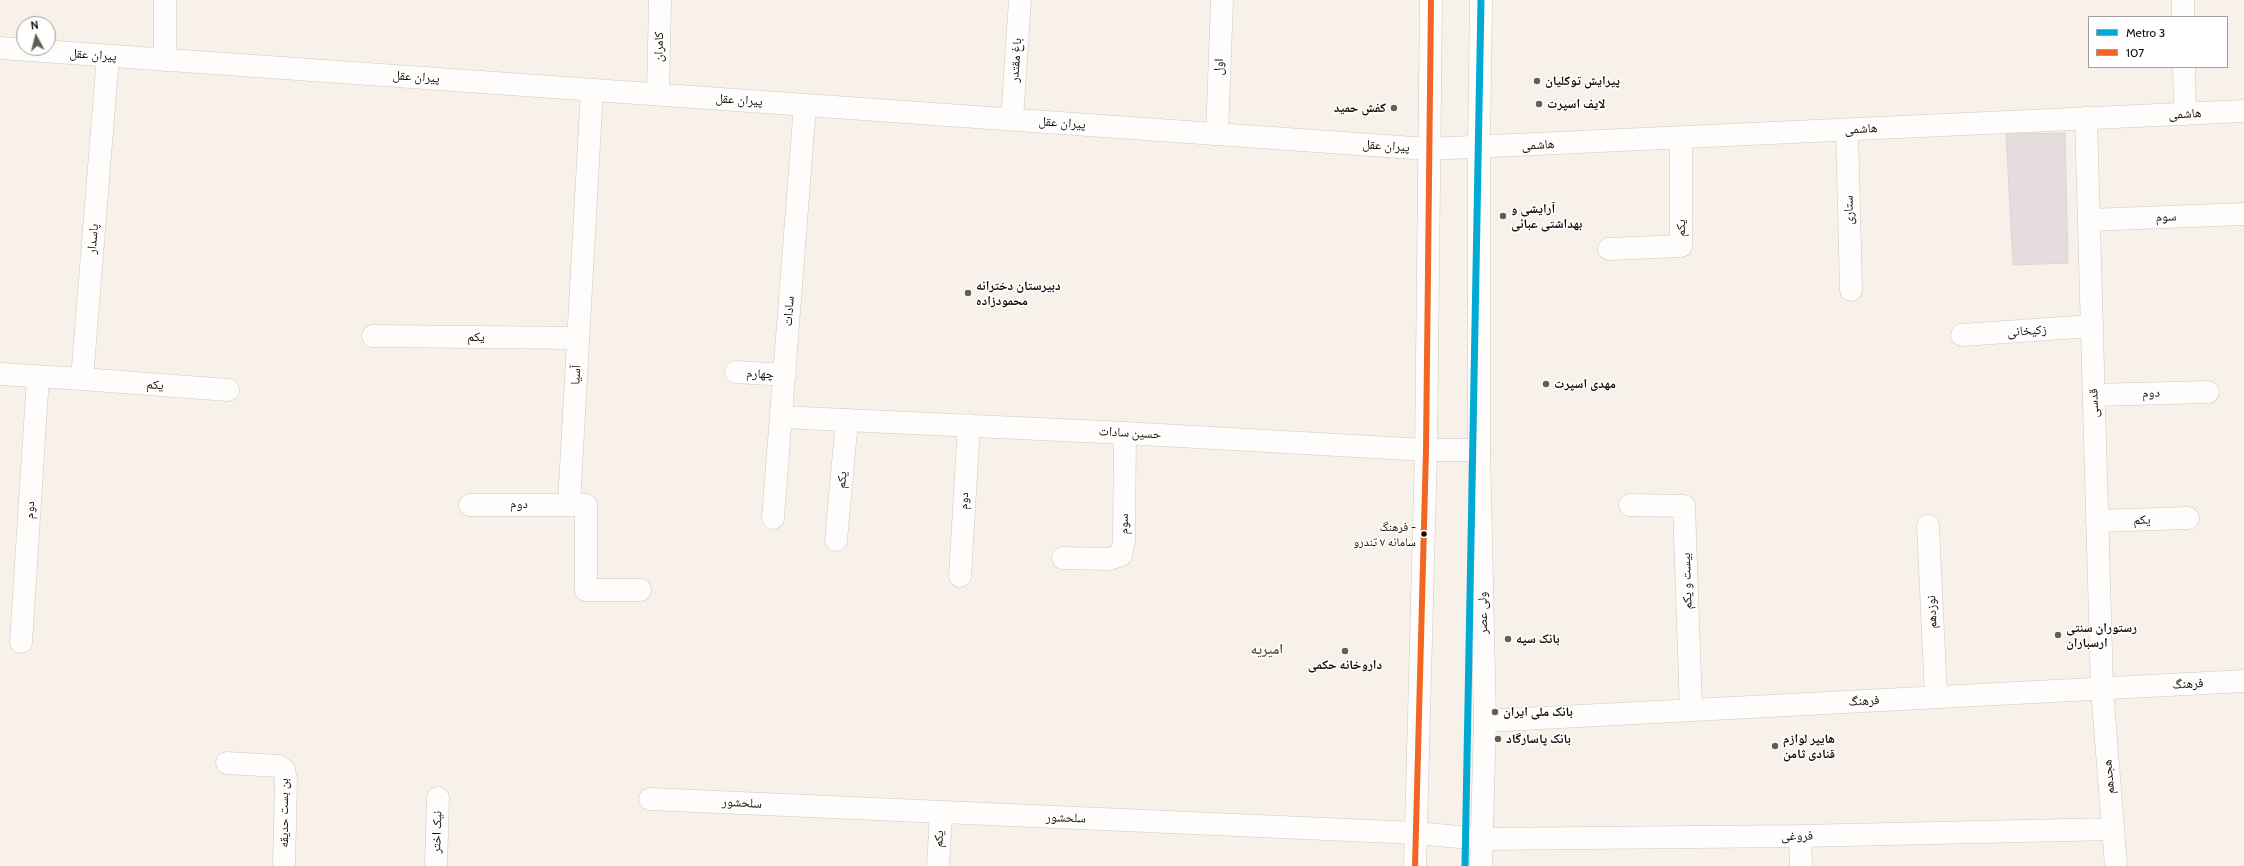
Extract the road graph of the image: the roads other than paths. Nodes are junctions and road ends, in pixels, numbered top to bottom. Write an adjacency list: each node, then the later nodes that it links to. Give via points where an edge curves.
1 (165, 0): 11 (street)
2 (660, 0): 14 (street, کامران)
3 (1020, 0): 19 (street, باغ مقتدر)
4 (1222, 0): 21 (street, اول)
5 (1431, 0): 24 (street)
6 (1481, 0): 23 (street, ولی عصر)
7 (2183, 0): 8 (street)
8 (2183, 16)
9 (0, 48): 10 (street, پیران عقل)
10 (108, 56): 11 (street, پیران عقل); 37 (street, پاسدار)
11 (165, 60): 13 (street, پیران عقل)
12 (2184, 68): 17 (street)
13 (592, 90): 14 (street, پیران عقل); 32 (street, آسیا)
14 (658, 94): 15 (street, پیران عقل)
15 (805, 104): 19 (street, پیران عقل); 35 (street, سادات)
16 (2244, 111): 17 (street, هاشمی)
17 (2185, 114): 18 (street, هاشمی)
18 (2086, 118): 20 (street, هاشمی); 26 (street, قدسی)
19 (1012, 119): 21 (street, پیران عقل)
20 (1847, 130): 22 (street, هاشمی); 28 (street, ستاری)
21 (1217, 134): 24 (street, پیران عقل)
22 (1681, 138): 23 (street, هاشمی); 27 (street, یکم, via 1681,246)
23 (1478, 148): 24 (street, پیران عقل); 46 (street, ولی عصر)
24 (1428, 149): 45 (street)
25 (2244, 214): 26 (street, سوم)
26 (2089, 220): 29 (street, قدسی)
27 (1609, 249)
28 (1851, 290)
29 (2092, 326): 30 (street, زکیخانی); 40 (street, قدسی)
30 (1962, 335)
31 (373, 336): 32 (street, یکم)
32 (578, 338): 47 (street, آسیا)
33 (736, 372): 35 (street, چهارم)
34 (0, 374): 36 (street)
35 (785, 375): 41 (street, سادات)
36 (38, 377): 37 (street); 58 (street, دوم)
37 (82, 379): 38 (street, یکم)
38 (228, 390)
39 (2208, 392): 40 (street, دوم)
40 (2094, 395): 52 (street, قدسی)
41 (781, 417): 42 (street, حسین سادات); 50 (street, سادات)
42 (847, 420): 43 (street, حسین سادات); 54 (street, یکم)
43 (969, 425): 44 (street, حسین سادات); 56 (street, دوم)
44 (1125, 433): 45 (street, حسین سادات); 55 (street, سوم, via 1124,541 1121,555 1109,559)
45 (1426, 450): 46 (street, حسین سادات); 69 (street)
46 (1479, 450): 63 (street, ولی عصر)
47 (569, 504): 48 (street, دوم); 57 (street, via 586,505 586,590)
48 (470, 505)
49 (1630, 505): 62 (street, بیست و یکم, via 1684,506)
50 (773, 518)
51 (2188, 518): 52 (street, یکم)
52 (2097, 521): 60 (street, قدسی)
53 (1928, 526): 61 (street, نوزدهم)
54 (836, 540)
55 (1063, 558)
56 (960, 576)
57 (640, 590)
58 (21, 642)
59 (2244, 681): 60 (street, فرهنگ)
60 (2102, 689): 61 (street, فرهنگ); 68 (street, هجدهم)
61 (1936, 697): 62 (street, فرهنگ)
62 (1691, 710): 63 (street, فرهنگ)
63 (1485, 721): 71 (street, ولی عصر)
64 (227, 763): 72 (street, بن بست حدیقه, via 279,766 284,770)
65 (438, 798): 73 (street, نیک اختر)
66 (650, 799): 67 (street, سلحشور)
67 (941, 813): 69 (street, سلحشور); 74 (street, یکم)
68 (2113, 829): 70 (street, فروغی); 78 (street, هجدهم)
69 (1416, 833): 71 (street, سلحشور); 75 (street)
70 (1800, 836): 71 (street, فروغی); 77 (street)
71 (1481, 839): 76 (street, ولی عصر)
72 (284, 866)
73 (436, 866)
74 (938, 866)
75 (1415, 866)
76 (1481, 866)
77 (1801, 866)
78 (2116, 866)

